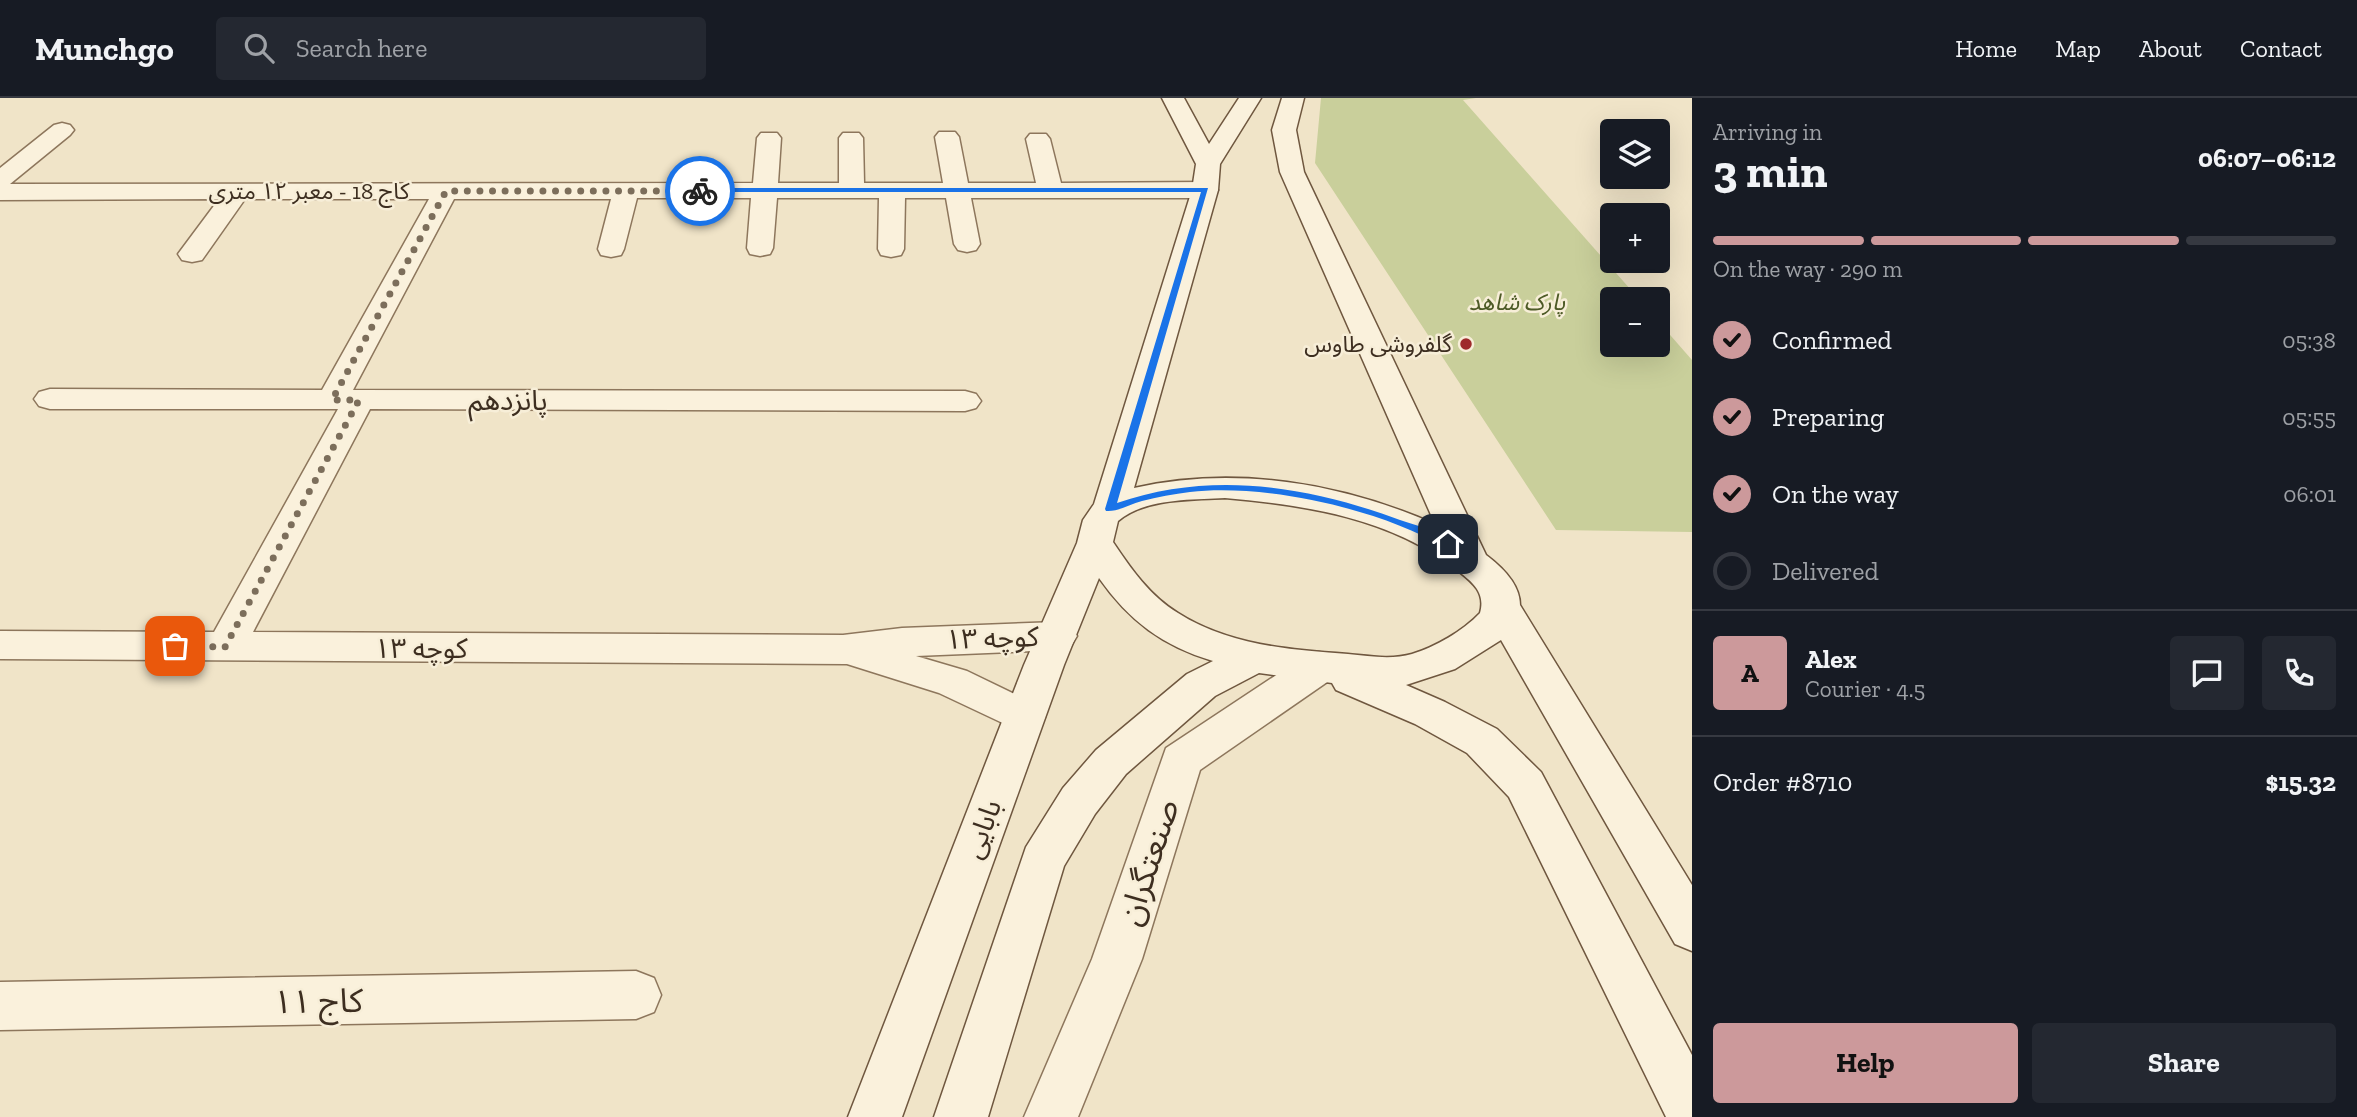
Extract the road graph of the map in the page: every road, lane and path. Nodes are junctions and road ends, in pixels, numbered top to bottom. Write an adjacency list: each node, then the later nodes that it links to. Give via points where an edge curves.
1 (1173, 98): 9 (street)
2 (1250, 98): 9 (street, بابایی)
3 (1293, 98): 29 (street, via 1284,130 1292,172)
4 (62, 130): 10 (street)
5 (947, 137): 14 (street)
6 (769, 138): 11 (street)
7 (851, 138): 12 (street)
8 (1038, 139): 15 (street)
9 (1207, 177): 15 (street, کاج 18 - معبر ۱۲ متری); 28 (street, بابایی)
10 (0, 180)
11 (765, 190): 12 (street, کاج 18 - معبر ۱۲ متری); 18 (street, کاج 18 - معبر ۱۲ متری); 21 (street)
12 (852, 190): 13 (street, کاج 18 - معبر ۱۲ متری)
13 (892, 190): 14 (street, کاج 18 - معبر ۱۲ متری); 23 (street)
14 (957, 190): 15 (street, کاج 18 - معبر ۱۲ متری); 20 (street)
15 (1050, 190)
16 (237, 191): 17 (street, کاج 18 - معبر ۱۲ متری); 19 (street, کاج 18 - معبر ۱۲ متری); 24 (street)
17 (446, 191): 18 (street, کاج 18 - معبر ۱۲ متری); 26 (street)
18 (626, 191): 22 (street)
19 (0, 192)
20 (967, 244)
21 (760, 248)
22 (611, 249)
23 (891, 249)
24 (192, 254)
25 (50, 399): 26 (street, پانزدهم)
26 (346, 400): 27 (street, پانزدهم); 33 (street)
27 (965, 401)
28 (1102, 526): 29 (street, via 1139,499 1225,487 1294,494 1368,512 1434,536); 31 (street, بابایی); 35 (street, via 1125,590 1147,610 1175,631)
29 (1471, 560): 30 (street, via 1500,592)
30 (1501, 606): 36 (street, via 1497,618 1474,640 1443,659 1395,672); 38 (street)
31 (1057, 636): 34 (street, کوچه ۱۳, via 902,642); 37 (street, بابایی)
32 (0, 645): 33 (street, کوچه ۱۳)
33 (225, 647): 34 (street, کوچه ۱۳)
34 (843, 650): 37 (street, کوچه ۱۳, via 953,681)
35 (1253, 659): 36 (street); 43 (street, via 1201,685 1111,762 1079,801 1042,861)
36 (1319, 667): 41 (street, via 1430,713 1482,741 1525,785); 44 (street, صنعتگران, via 1181,760 1117,959)
37 (1024, 717): 42 (street, بابایی)
38 (1692, 929)
39 (636, 995): 40 (street, کاج ۱۱)
40 (0, 1006)
41 (1692, 1111)
42 (875, 1117)
43 (961, 1117)
44 (1051, 1117)

